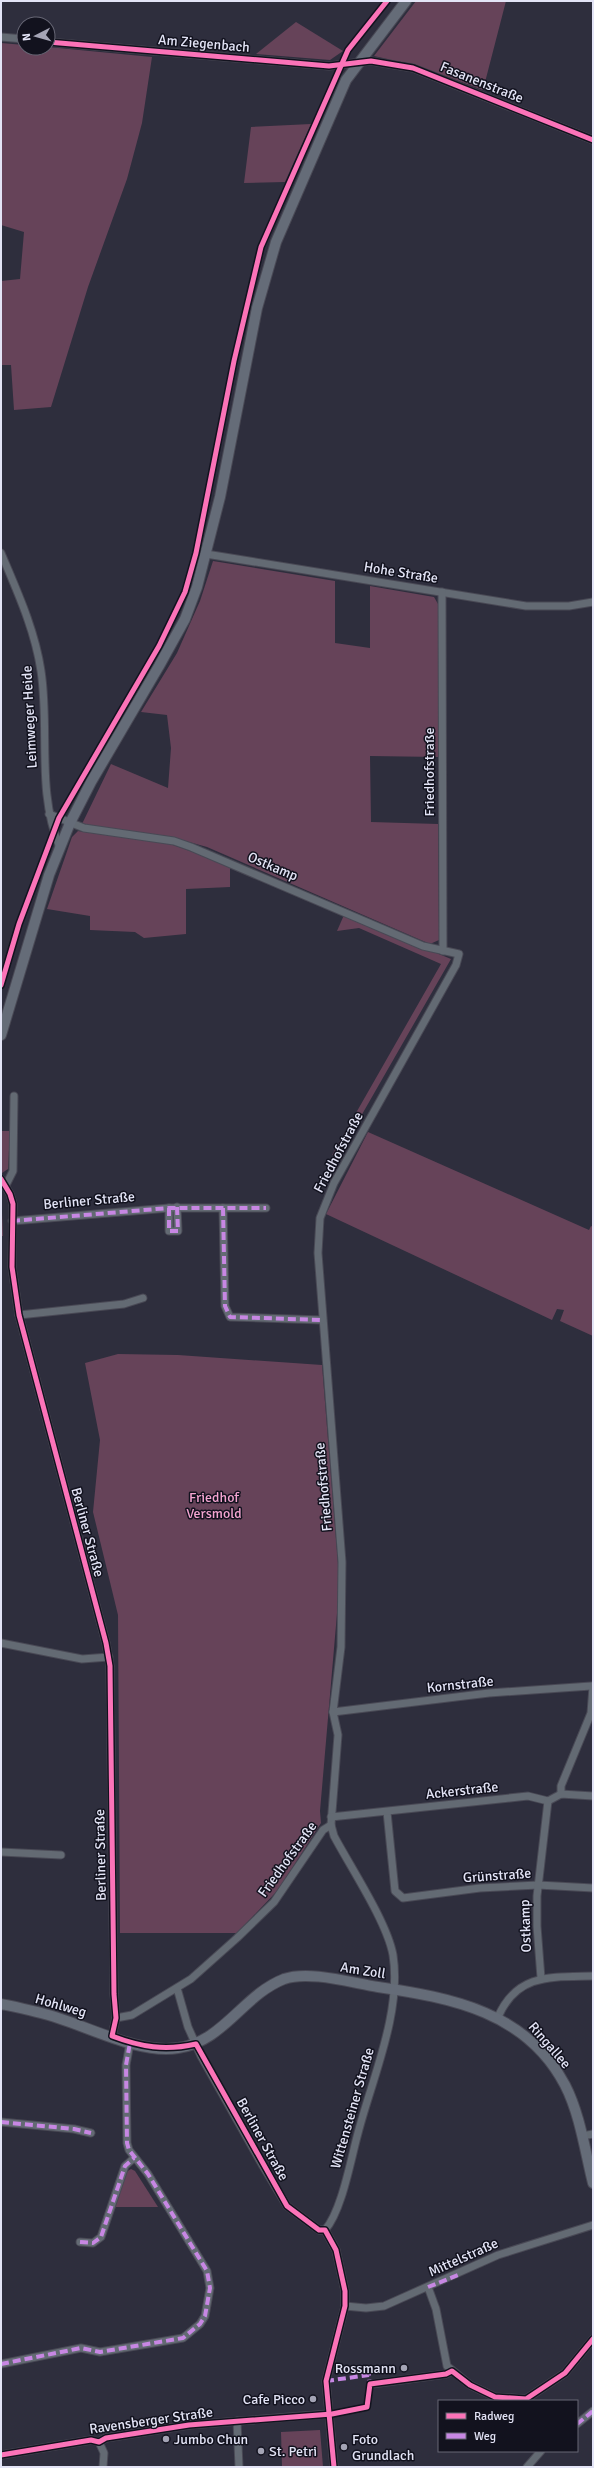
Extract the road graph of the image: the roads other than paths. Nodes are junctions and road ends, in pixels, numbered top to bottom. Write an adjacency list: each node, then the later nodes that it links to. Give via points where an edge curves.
1 (406, 1): 5 (main road)
2 (1, 37): 3 (street)
3 (16, 38)
4 (56, 43): 5 (street, Am Ziegenbach, via 329,66)
5 (358, 62): 6 (street, Fasanenstraße, via 371,61 413,68); 8 (main road, via 327,119 276,242 256,308 232,441)
6 (593, 140)
7 (1, 554): 11 (street, Leimweger Heide, via 36,644 42,672 45,784)
8 (206, 554): 9 (street, Hohe Straße); 12 (main road, via 185,619)
9 (442, 592): 10 (street, Hohe Straße, via 526,606 569,606); 14 (street, Friedhofstraße)
10 (593, 602)
11 (49, 814): 12 (street); 13 (street, Leimweger Heide)
12 (70, 823): 13 (main road); 14 (street, Ostkamp, via 84,828 174,841 423,946)
13 (60, 848): 16 (main road, via 48,875 29,934)
14 (443, 951): 15 (street, Ostkamp)
15 (459, 954): 26 (street, Friedhofstraße, via 456,965 327,1198 320,1218 318,1242)
16 (1, 1035)
17 (14, 1096): 18 (street, Berliner Straße, via 13,1171)
18 (4, 1182): 23 (street, Berliner Straße, via 13,1204)
19 (169, 1208): 20 (street, Berliner Straße); 20 (street, via 169,1231 178,1231); 23 (street, Berliner Straße)
20 (177, 1208): 21 (street, Berliner Straße)
21 (223, 1208): 22 (street, Berliner Straße); 26 (street, via 225,1306 230,1318)
22 (266, 1208)
23 (12, 1221): 25 (street, Berliner Straße, via 13,1281)
24 (143, 1298): 25 (street, via 124,1304)
25 (19, 1315): 28 (street, Berliner Straße)
26 (322, 1320): 30 (street, Friedhofstraße, via 342,1562 341,1647)
27 (1, 1643): 28 (street, via 82,1659)
28 (109, 1658): 47 (street, Berliner Straße)
29 (592, 1686): 30 (street, Kornstraße, via 490,1693); 31 (street, via 591,1713 561,1786)
30 (332, 1712): 35 (street, Friedhofstraße, via 338,1735)
31 (561, 1794): 32 (street); 33 (street)
32 (593, 1796)
33 (548, 1801): 34 (street, Ackerstraße, via 528,1796); 39 (street, Ostkamp)
34 (387, 1812): 35 (street, Ackerstraße); 39 (street, Grünstraße, via 394,1891 403,1898 480,1888)
35 (331, 1817): 36 (street, Friedhofstraße)
36 (331, 1825): 43 (street, Friedhofstraße, via 323,1830 274,1902); 44 (street, Am Zoll, via 334,1836 387,1933 393,1962)
37 (1, 1852): 38 (street)
38 (61, 1854)
39 (538, 1885): 40 (street, Grünstraße); 42 (street, Ostkamp, via 537,1926)
40 (593, 1888)
41 (593, 1976): 42 (street)
42 (541, 1978): 46 (street, via 516,1991 505,2002)
43 (178, 1988): 47 (street, Friedhofstraße, via 132,2015); 50 (street, via 186,2022)
44 (392, 1989): 46 (main road, Ringallee, via 431,1997); 50 (main road, Am Zoll, via 308,1976 285,1979 264,1989 219,2030); 58 (street, Wittensteiner Straße, via 380,2064 336,2212)
45 (1, 2004): 48 (main road, Hohlweg, via 56,2017)
46 (498, 2017): 54 (main road, Ringallee, via 520,2030 555,2068 565,2086)
47 (116, 2018): 48 (street, Berliner Straße)
48 (112, 2036): 49 (main road)
49 (130, 2043): 50 (main road, via 163,2049); 55 (street, via 126,2065 127,2143)
50 (196, 2044): 58 (street, Berliner Straße, via 287,2206 319,2230)
51 (1, 2122): 52 (street)
52 (91, 2133)
53 (593, 2134): 54 (street)
54 (582, 2136): 56 (main road, Ringallee)
55 (134, 2158): 59 (street, via 125,2166 101,2237 93,2243); 63 (street, via 148,2174 206,2271 210,2288 209,2303 200,2324 183,2338 100,2352 81,2348)
56 (593, 2183)
57 (593, 2225): 60 (street, Mittelstraße, via 498,2255)
58 (325, 2230): 61 (street, via 336,2250)
59 (80, 2242)
60 (428, 2287): 61 (street, Mittelstraße, via 384,2306); 64 (street, via 439,2320 444,2361)
61 (345, 2306): 68 (street, via 326,2381)
62 (593, 2339): 66 (street, via 565,2373)
63 (1, 2364)
64 (452, 2371): 65 (street); 66 (street, via 470,2385 495,2397)
65 (372, 2384)
66 (526, 2400)
67 (593, 2411): 70 (street)
68 (328, 2414): 69 (street, Ravensberger Straße); 76 (street)
69 (237, 2421): 71 (street, Ravensberger Straße, via 182,2426 106,2438); 75 (street)
70 (578, 2423)
71 (99, 2442): 73 (street, Ravensberger Straße, via 91,2440); 74 (street, via 104,2453)
72 (540, 2452): 77 (street)
73 (1, 2455)
74 (103, 2467)
75 (239, 2467)
76 (334, 2467)
77 (527, 2467)

